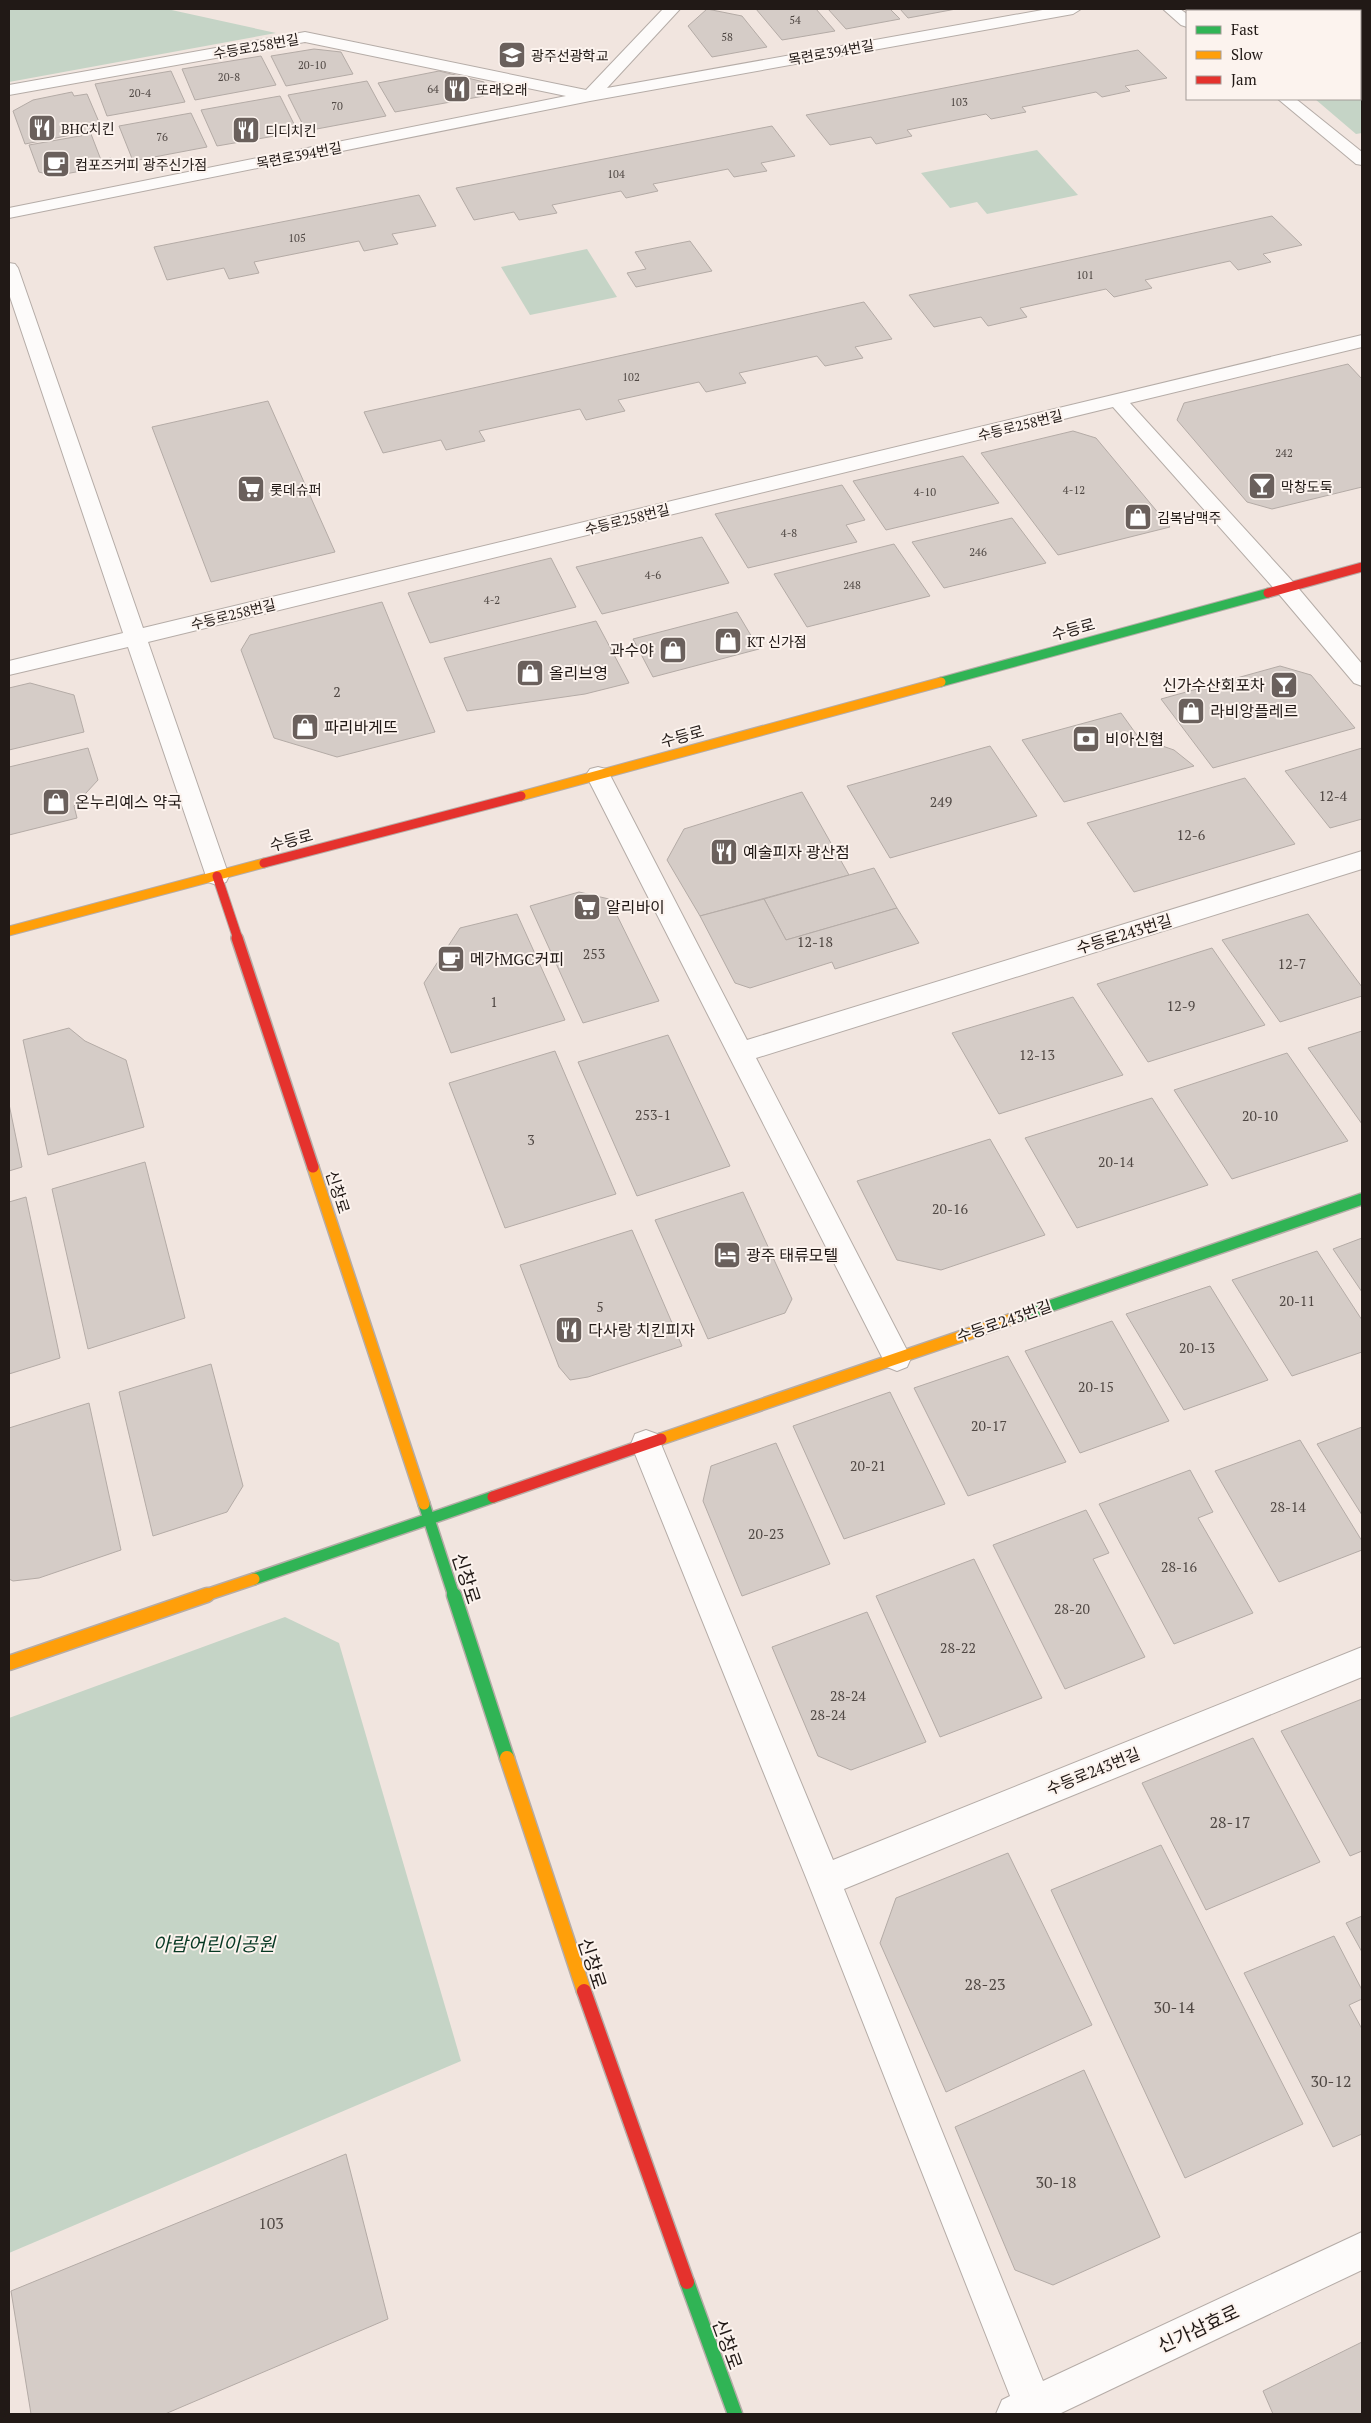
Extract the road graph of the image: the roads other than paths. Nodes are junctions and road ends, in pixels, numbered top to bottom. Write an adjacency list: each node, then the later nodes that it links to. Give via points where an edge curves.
1 (672, 9): 6 (street)
2 (1073, 9): 6 (street, 목련로394번길)
3 (1171, 9): 4 (street)
4 (1186, 21)
5 (9, 90): 6 (street, 수등로258번길, via 305,37)
6 (590, 96): 9 (street, 목련로394번길)
7 (1287, 100): 8 (street)
8 (1362, 160)
9 (9, 213)
10 (9, 268): 15 (street)
11 (1362, 341): 12 (street, 수등로258번길)
12 (1118, 401): 14 (street); 15 (street, 수등로258번길)
13 (1362, 567): 14 (street, 수등로)
14 (1286, 588): 17 (street); 18 (street, 수등로)
15 (135, 638): 16 (street, 수등로258번길); 20 (street)
16 (9, 668)
17 (1362, 678)
18 (598, 775): 20 (street, 수등로); 22 (street)
19 (1362, 860): 22 (street, 수등로243번길)
20 (217, 876): 21 (street, 수등로); 26 (street, 신창로)
21 (9, 931)
22 (742, 1052): 24 (street)
23 (1362, 1199): 24 (street, 수등로243번길)
24 (897, 1358): 25 (street, 수등로243번길)
25 (646, 1444): 26 (street, 수등로243번길); 29 (street)
26 (429, 1518): 28 (street); 32 (street, 신창로, via 602,2045)
27 (1362, 1662): 29 (street, 수등로243번길)
28 (9, 1663)
29 (824, 1880): 31 (street)
30 (1362, 2251): 31 (street, 신가삼효로)
31 (1029, 2411)
32 (735, 2414)

